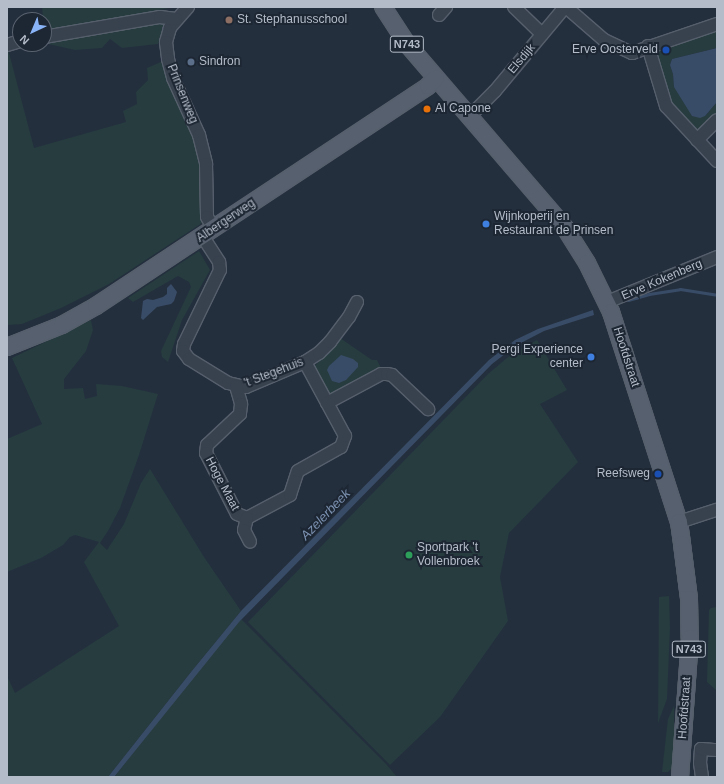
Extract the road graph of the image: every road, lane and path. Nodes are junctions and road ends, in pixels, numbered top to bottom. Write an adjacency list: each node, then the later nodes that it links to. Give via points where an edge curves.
1 (188, 7): 5 (street, Prinsenweg)
2 (384, 7): 10 (main road, Hoofdstraat / N743, via 403,39)
3 (514, 7): 7 (street)
4 (565, 7): 7 (street, Elsdijk); 9 (street, via 604,40 618,48 632,52)
5 (176, 19): 8 (street, via 160,17); 15 (street, Prinsenweg, via 168,32 168,59 173,78 199,136 206,164)
6 (717, 24): 9 (street)
7 (542, 34): 11 (street, Elsdijk)
8 (52, 36)
9 (648, 46): 13 (street, via 666,106)
10 (436, 78): 15 (main road, Albergerweg, via 428,86); 18 (main road, Hoofdstraat / N743, via 565,228 587,262)
11 (477, 109)
12 (717, 120): 13 (street)
13 (697, 140): 14 (street)
14 (717, 161)
15 (209, 233): 19 (main road, Albergerweg, via 96,306 62,325); 21 (street, 't Stegehuis, via 220,270 183,350 189,359)
16 (717, 257): 18 (street, Erve Kokenberg)
17 (357, 302): 20 (street, 't Stegehuis, via 330,342)
18 (607, 302): 26 (main road, Hoofdstraat / N743)
19 (7, 347)
20 (306, 362): 21 (street, 't Stegehuis, via 246,387); 22 (street, Hoge Maat)
21 (236, 386): 25 (street, Hoge Maat, via 241,404 240,414 207,445 206,453 237,514)
22 (327, 403): 23 (street, via 381,374 387,374 392,375); 25 (street, Hoge Maat, via 345,436 341,447 298,470 290,495)
23 (428, 409)
24 (717, 510): 26 (street)
25 (247, 518): 27 (street, Hoge Maat, via 244,530)
26 (679, 522): 29 (main road, Hoofdstraat / N743, via 690,599)
27 (250, 542)
28 (717, 750): 30 (street, via 701,749)
29 (680, 777)
30 (702, 777)

